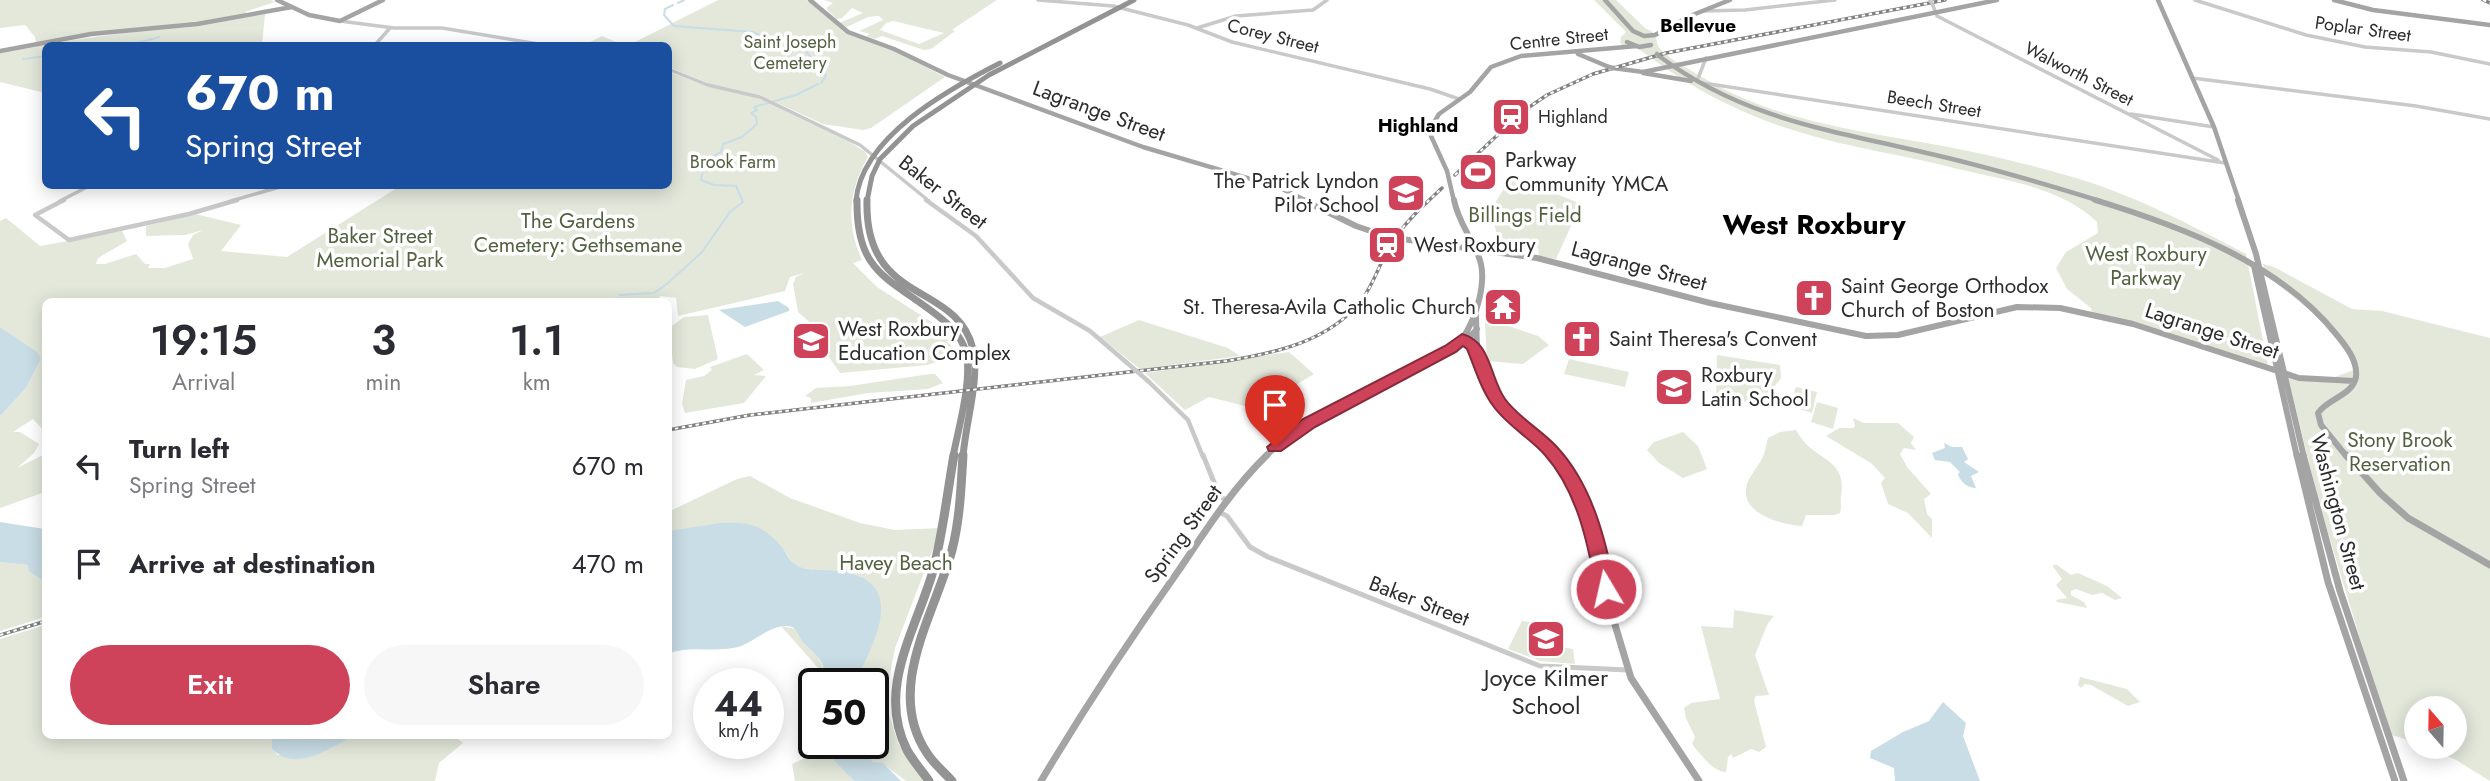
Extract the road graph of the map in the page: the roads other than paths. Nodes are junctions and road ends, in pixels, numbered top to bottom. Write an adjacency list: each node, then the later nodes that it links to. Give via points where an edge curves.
1 (277, 0): 16 (main road)
2 (383, 0): 22 (main road)
3 (810, 0): 46 (main road, Lagrange Street, via 848,32)
4 (1038, 0): 17 (street, Corey Street)
5 (1124, 0): 17 (highway)
6 (1134, 0): 17 (highway)
7 (1327, 0): 27 (street, via 1307,12 1236,16)
8 (1605, 0): 28 (main road)
9 (1730, 0): 20 (main road)
10 (1835, 0): 20 (street)
11 (1997, 0): 21 (main road)
12 (2158, 0): 45 (main road, Washington Street)
13 (2195, 0): 41 (street, Poplar Street, via 2281,29)
14 (2334, 0): 25 (main road, via 2373,10)
15 (1930, 1): 21 (street)
16 (292, 7): 18 (main road); 19 (main road)
17 (1116, 7): 27 (street, Corey Street); 46 (highway)
18 (298, 10): 19 (main road); 23 (main road)
19 (278, 11): 31 (main road)
20 (1702, 11): 37 (main road)
21 (1934, 12): 40 (main road); 49 (street, Walworth Street)
22 (348, 16): 23 (main road); 24 (main road)
23 (331, 20): 24 (main road)
24 (340, 21): 26 (street)
25 (2490, 25)
26 (390, 28): 32 (street); 33 (street, via 442,28)
27 (1196, 28): 48 (street, Corey Street, via 1232,42)
28 (1632, 30): 29 (main road); 30 (main road)
29 (1644, 36): 30 (main road); 37 (main road)
30 (1629, 39): 35 (main road, Centre Street); 36 (main road)
31 (48, 42)
32 (378, 42)
33 (527, 42)
34 (42, 43): 38 (main road)
35 (1623, 47): 36 (main road, Centre Street); 39 (main road, Centre Street)
36 (1639, 47): 37 (main road)
37 (1654, 47): 42 (main road)
38 (0, 51)
39 (1577, 53): 44 (main road, Beech Street, via 1611,68); 48 (main road, Centre Street, via 1498,62)
40 (1706, 58): 42 (main road); 47 (street)
41 (2490, 64)
42 (1671, 65): 44 (main road); 47 (main road)
43 (672, 71): 53 (street, Baker Street, via 769,101)
44 (1638, 72): 47 (main road, Beech Street)
45 (2192, 79): 50 (street); 51 (main road, Washington Street)
46 (969, 82): 52 (highway); 54 (highway); 58 (main road, Lagrange Street, via 1143,147 1278,187 1371,232)
47 (1696, 82): 55 (street, Beech Street); 59 (main road, via 1735,103 1788,121 1943,156 2125,207)
48 (1459, 99): 58 (main road, Centre Street, via 1440,111 1431,135 1452,183 1466,238)
49 (2124, 113): 51 (street); 55 (street, Walworth Street)
50 (2490, 119)
51 (2214, 127): 55 (main road, Washington Street)
52 (879, 148): 53 (highway); 54 (highway)
53 (867, 150): 54 (street, Baker Street)
54 (876, 159): 61 (highway, via 866,194 870,240 885,267); 70 (street, Baker Street, bridge, via 939,212 976,236 1033,299 1085,328 1185,415 1220,497)
55 (2225, 163): 59 (main road, Washington Street)
56 (83, 189): 57 (street, via 35,215 69,240 189,214)
57 (273, 189)
58 (1475, 250): 63 (main road, Centre Street, via 1482,267); 67 (main road, Lagrange Street, via 1559,262 1699,300 1866,336 1898,335 2017,307 2060,308 2133,324)
59 (2257, 268): 60 (main road, Washington Street); 62 (main road); 67 (main road, Washington Street)
60 (2262, 281): 62 (main road, via 2275,282); 68 (main road, Washington Street)
61 (912, 293): 74 (highway, via 962,326 972,343 974,362 954,544 914,659); 75 (highway, via 954,329 964,346 967,365 941,543 900,657)
62 (2294, 293): 69 (main road, via 2336,334 2355,366)
63 (1475, 314): 64 (main road, Centre Street); 65 (main road, Centre Street)
64 (1477, 329): 65 (main road); 66 (main road, Centre Street)
65 (1465, 340): 66 (main road); 70 (main road, Spring Street, via 1297,430 1265,457)
66 (1476, 352): 73 (main road, via 1501,405 1551,451 1569,475 1596,537)
67 (2275, 370): 68 (main road, Lagrange Street); 80 (main road, Washington Street, via 2328,582)
68 (2284, 373): 69 (main road, Lagrange Street, via 2312,380); 81 (main road, Washington Street, via 2340,591)
69 (2354, 381): 72 (main road, via 2319,408 2328,435 2408,518)
70 (1227, 500): 71 (main road, Spring Street)
71 (1219, 512): 73 (street, Baker Street, via 1250,547 1268,557 1540,666); 78 (main road, Spring Street, via 1113,665)
72 (2490, 565)
73 (1628, 670): 79 (main road)
74 (908, 692): 75 (highway); 77 (highway, via 918,737 932,762)
75 (894, 694): 76 (highway, via 902,740)
76 (929, 781)
77 (952, 781)
78 (1041, 781)
79 (1699, 781)
80 (2395, 781)
81 (2404, 781)

